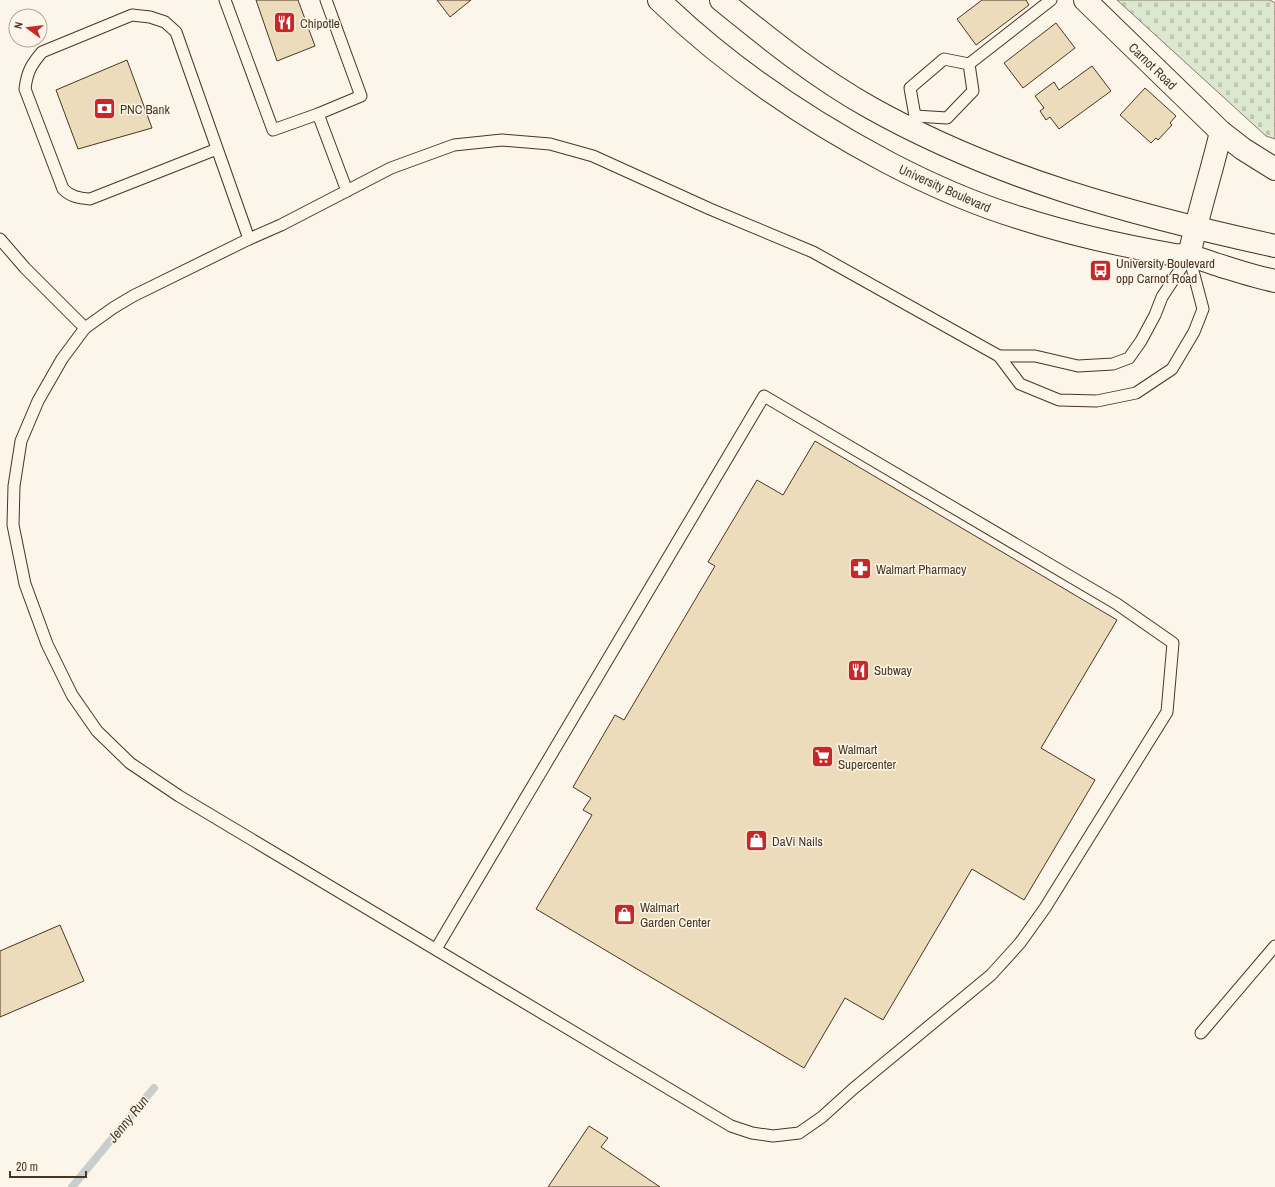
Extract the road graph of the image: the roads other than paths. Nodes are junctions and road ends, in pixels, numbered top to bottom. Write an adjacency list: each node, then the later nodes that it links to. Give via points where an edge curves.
1 (225, 0): 8 (lane, via 273,130)
2 (326, 0): 8 (lane, via 361,96)
3 (659, 0): 18 (main road, University Boulevard, via 716,52 760,85 855,145 908,173 980,205 1019,218 1100,240)
4 (721, 0): 9 (main road, via 821,77 870,108)
5 (1051, 0): 7 (lane)
6 (1085, 0): 10 (main road, Carnot Road)
7 (969, 64): 9 (lane, via 973,92 947,118); 9 (lane, via 944,59 910,88)
8 (318, 114): 13 (lane)
9 (911, 122): 14 (main road, via 920,134 974,158 1078,196)
10 (1221, 132): 12 (main road, Carnot Road); 14 (main road)
11 (217, 149): 11 (lane, via 176,32 165,22 132,15 42,52 32,64 25,89 63,189 74,197 90,199); 16 (lane)
12 (1275, 169)
13 (347, 190): 16 (lane); 21 (lane, via 391,168 454,145 502,140 550,144 593,156 813,252)
14 (1195, 229): 17 (main road); 18 (main road)
15 (0, 239): 20 (lane)
16 (249, 239): 20 (lane, via 133,296)
17 (1275, 246)
18 (1189, 256): 19 (main road, University Boulevard); 21 (lane, via 1162,297 1141,341 1129,358 1112,364 1078,366 1035,356); 21 (lane, via 1203,309 1194,332 1172,369 1136,393 1097,401 1059,400 1020,384)
19 (1275, 281)
20 (85, 328): 23 (lane, via 62,359 38,401 21,441 14,486 14,525 25,584 47,644 72,695 97,731 130,763 186,800)
21 (999, 356)
22 (1275, 946): 24 (lane)
23 (436, 949): 23 (lane, via 731,1126 773,1136 799,1133 822,1117 991,975 1020,943 1045,908 1167,712 1173,643 1117,604 764,396)
24 (1201, 1033)

